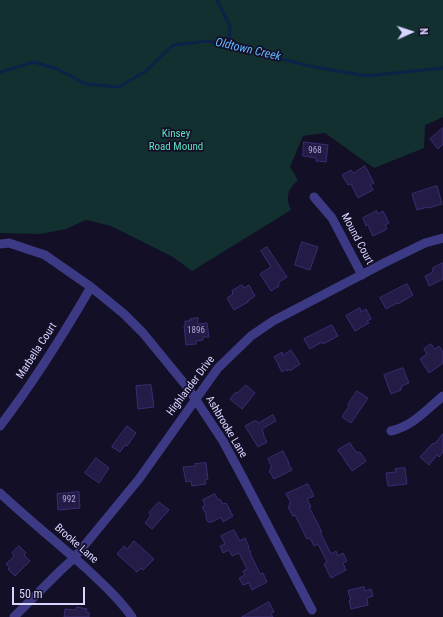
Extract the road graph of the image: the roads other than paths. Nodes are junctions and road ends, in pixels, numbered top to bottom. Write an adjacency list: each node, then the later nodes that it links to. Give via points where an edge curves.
1 (314, 197): 4 (street, Mound Court, via 332,218)
2 (443, 238): 4 (street, Highlander Drive, via 425,243)
3 (0, 244): 5 (street, Ashbrooke Lane, via 8,243 45,255)
4 (362, 274): 7 (street, Highlander Drive, via 251,336 218,368)
5 (91, 288): 7 (street, Ashbrooke Lane, via 143,333); 8 (street, Marbella Court, via 55,348)
6 (443, 396): 9 (street, via 414,422)
7 (195, 399): 11 (street, Highlander Drive, via 139,479); 12 (street, Ashbrooke Lane, via 226,448)
8 (0, 426)
9 (391, 431)
10 (0, 493): 11 (street, Brooke Lane)
11 (74, 558): 13 (street, Highlander Drive); 14 (street, Brooke Lane, via 128,610)
12 (312, 610)
13 (14, 617)
14 (132, 617)

